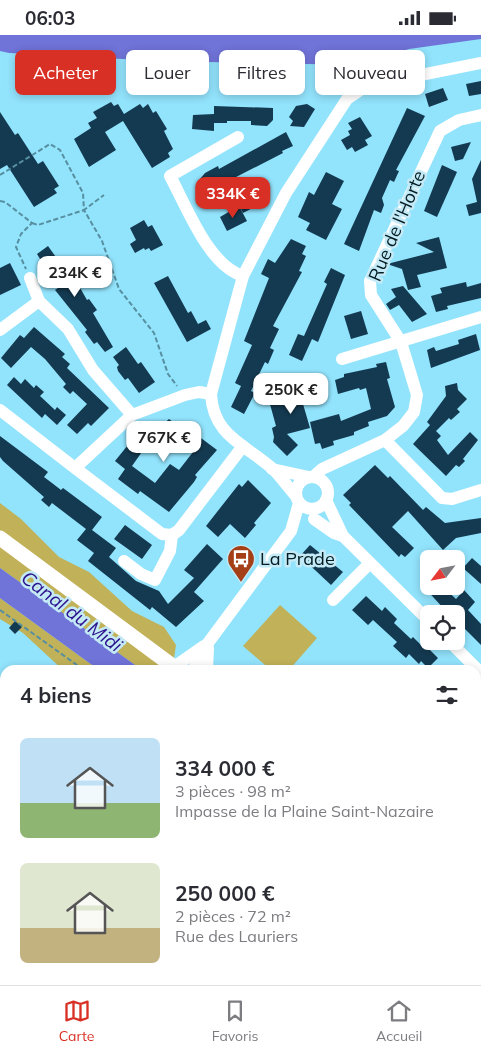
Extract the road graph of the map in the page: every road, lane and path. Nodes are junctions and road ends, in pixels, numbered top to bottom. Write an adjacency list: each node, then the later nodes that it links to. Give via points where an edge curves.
1 (481, 63): 9 (street, via 366,86 347,99 286,193)
2 (481, 115): 14 (street, Rue de l'Horte, via 459,120 440,131 370,281 370,295)
3 (238, 137): 9 (street, via 170,176 215,257 232,272)
4 (0, 175): 7 (path, via 50,144 60,150 84,193)
5 (104, 195): 7 (path)
6 (0, 201): 8 (path)
7 (84, 209): 8 (path, via 38,225); 17 (path, via 102,241 119,289 154,333 168,375)
8 (32, 223): 10 (path, via 21,234 16,247)
9 (243, 276): 16 (street)
10 (30, 278): 11 (street)
11 (39, 301): 13 (street); 19 (street, via 68,329 93,370)
12 (481, 317): 14 (street)
13 (0, 331)
14 (401, 342): 15 (street); 20 (street, Rue de l'Horte, via 417,395 414,412)
15 (342, 359)
16 (211, 394): 17 (street); 21 (street, via 212,412 221,428)
17 (185, 395): 19 (street)
18 (0, 410): 23 (street)
19 (132, 415): 23 (street)
20 (385, 440): 22 (street, Rue de l'Horte); 26 (street, via 442,498 452,499)
21 (243, 447): 24 (street); 31 (street)
22 (335, 465): 25 (street, Rue de l'Horte); 27 (street)
23 (75, 468): 31 (street, via 162,534)
24 (272, 469): 25 (street); 28 (street)
25 (311, 477): 27 (street, via 322,480); 28 (street, via 297,486)
26 (481, 490)
27 (327, 494): 29 (street); 32 (street)
28 (298, 499): 29 (street); 30 (street)
29 (313, 514): 30 (street); 32 (street, via 334,533)
30 (291, 531): 39 (street)
31 (172, 535): 34 (street, via 170,551 155,580)
32 (343, 536): 35 (street)
33 (0, 538): 42 (main road)
34 (124, 561)
35 (370, 563): 36 (street); 38 (street)
36 (334, 600)
37 (0, 610): 41 (path)
38 (420, 612)
39 (208, 643): 43 (street); 44 (street); 45 (street)
40 (458, 650): 46 (street)
41 (77, 665)
42 (171, 665)
43 (181, 665)
44 (196, 665)
45 (206, 665)
46 (473, 665)

